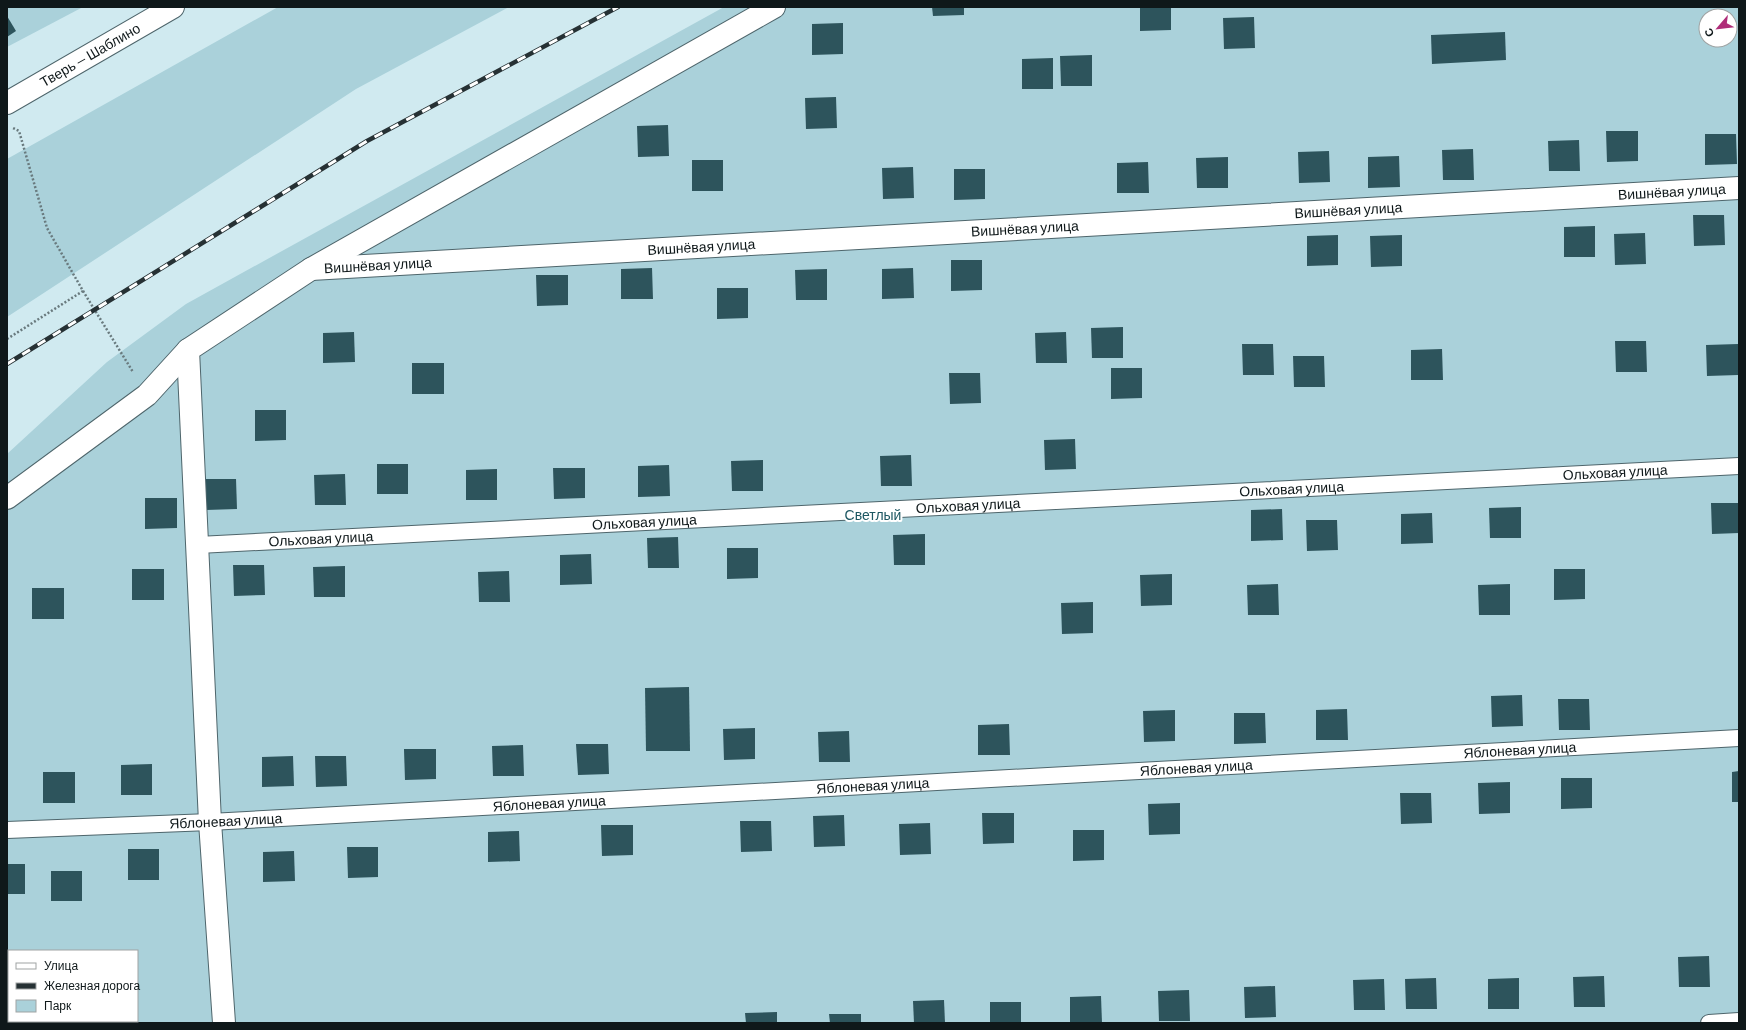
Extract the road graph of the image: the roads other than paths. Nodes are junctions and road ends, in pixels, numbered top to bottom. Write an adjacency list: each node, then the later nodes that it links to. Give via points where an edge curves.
1 (774, 7): 5 (street)
2 (168, 8): 3 (street, Тверь — Шаблино)
3 (7, 103)
4 (1739, 188): 5 (street, Вишнёвая улица)
5 (311, 269): 6 (street)
6 (188, 350): 8 (street, via 147,395); 9 (street)
7 (1739, 466): 9 (lane, Ольховая улица)
8 (7, 498)
9 (198, 545): 11 (street)
10 (1739, 738): 11 (lane, Яблоневая улица)
11 (210, 822): 12 (lane, Яблоневая улица); 14 (street)
12 (7, 830)
13 (1739, 1021): 15 (lane)
14 (224, 1023)
15 (1709, 1023)

